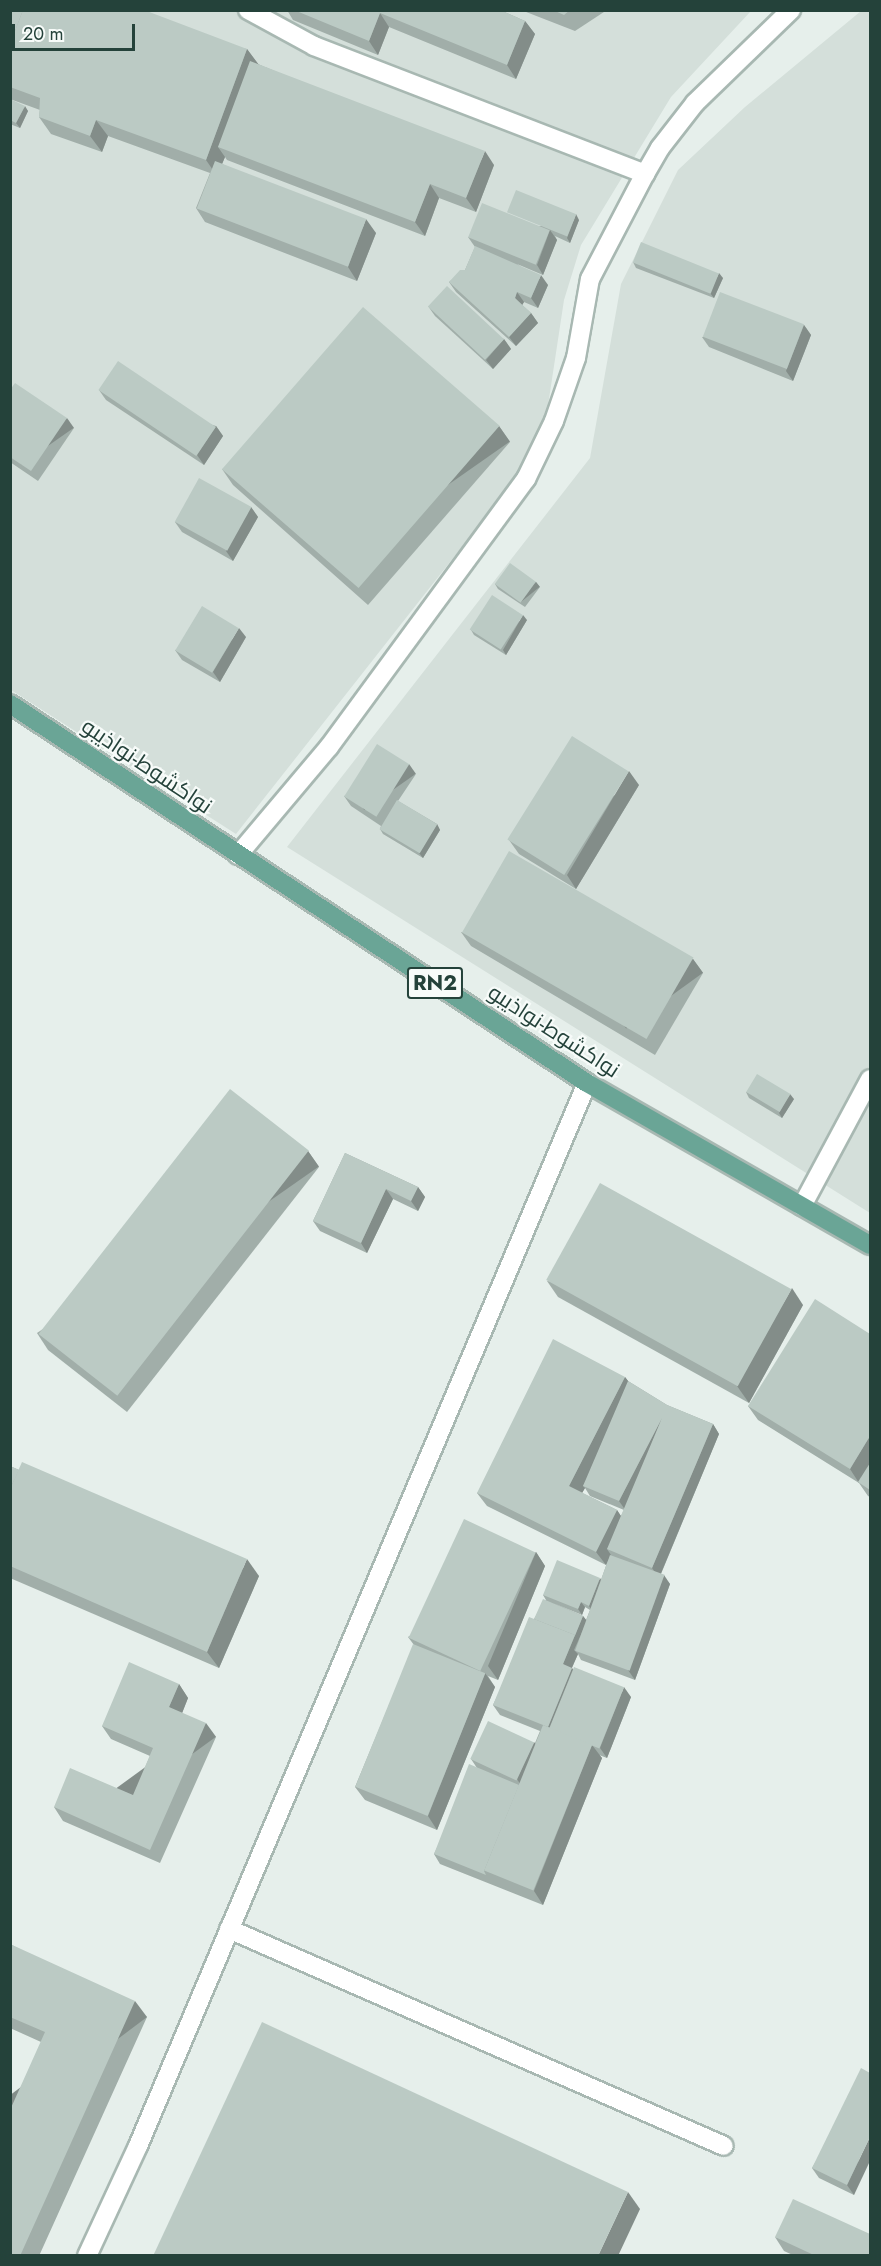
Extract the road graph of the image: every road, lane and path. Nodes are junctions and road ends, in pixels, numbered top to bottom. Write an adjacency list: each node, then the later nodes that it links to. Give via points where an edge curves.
1 (248, 10): 3 (street, via 314,46)
2 (791, 10): 3 (street, via 695,103)
3 (645, 174): 5 (street, via 590,279 576,358 554,421 526,479 329,747)
4 (10, 704): 5 (main road, نواكشوط-نواذيبو / RN2)
5 (238, 855): 7 (main road, نواكشوط-نواذيبو / RN2)
6 (870, 1080): 8 (street)
7 (587, 1083): 8 (main road, نواكشوط-نواذيبو / RN2); 10 (street)
8 (802, 1206): 9 (main road, نواكشوط-نواذيبو / RN2)
9 (870, 1245)
10 (229, 1929): 11 (street); 12 (street)
11 (724, 2146)
12 (87, 2256)

